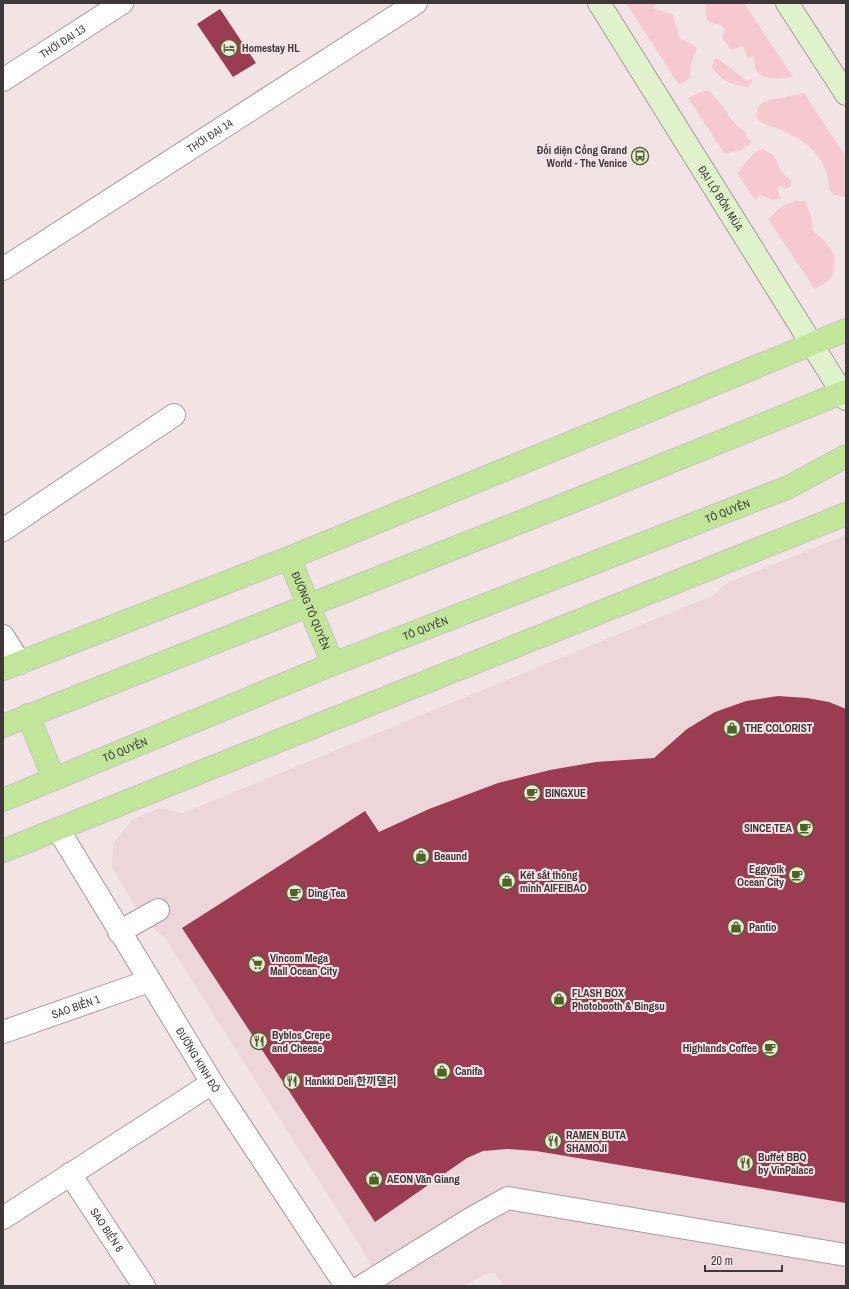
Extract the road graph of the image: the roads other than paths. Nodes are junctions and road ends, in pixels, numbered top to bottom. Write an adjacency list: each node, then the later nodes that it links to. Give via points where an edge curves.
1 (122, 3): 5 (street, THỜI ĐẠI 13)
2 (416, 3): 7 (street, THỜI ĐẠI 14)
3 (600, 3): 9 (main road, ĐẠI LỘ BỐN MÙA)
4 (787, 3): 6 (main road)
5 (3, 80)
6 (846, 94)
7 (3, 269)
8 (846, 330): 9 (main road)
9 (811, 343): 10 (main road, ĐẠI LỘ BỐN MÙA); 15 (main road)
10 (845, 395): 16 (main road)
11 (174, 415): 14 (street)
12 (846, 456): 18 (main road, TÔ QUYỀN, via 789,487)
13 (846, 514): 24 (main road)
14 (3, 530)
15 (289, 558): 16 (main road, ĐƯỜNG TÔ QUYỀN); 19 (main road)
16 (308, 606): 18 (main road, ĐƯỜNG TÔ QUYỀN); 20 (main road)
17 (3, 636): 19 (street)
18 (333, 664): 22 (main road, TÔ QUYỀN)
19 (12, 666)
20 (28, 715): 21 (main road); 22 (main road)
21 (3, 726)
22 (54, 778): 23 (main road, TÔ QUYỀN)
23 (3, 800)
24 (58, 829): 25 (main road); 27 (street, ĐƯỜNG KINH ĐÔ)
25 (3, 851)
26 (158, 910): 27 (street)
27 (119, 932): 28 (street, ĐƯỜNG KINH ĐÔ)
28 (149, 980): 29 (street, SAO BIỂN 1); 30 (street, ĐƯỜNG KINH ĐÔ)
29 (3, 1032)
30 (212, 1083): 31 (street); 35 (street, ĐƯỜNG KINH ĐÔ)
31 (70, 1174): 32 (street); 34 (street, SAO BIỂN 6)
32 (3, 1218)
33 (846, 1255): 36 (street, via 508,1198)
34 (144, 1286)
35 (346, 1286)
36 (362, 1286)

